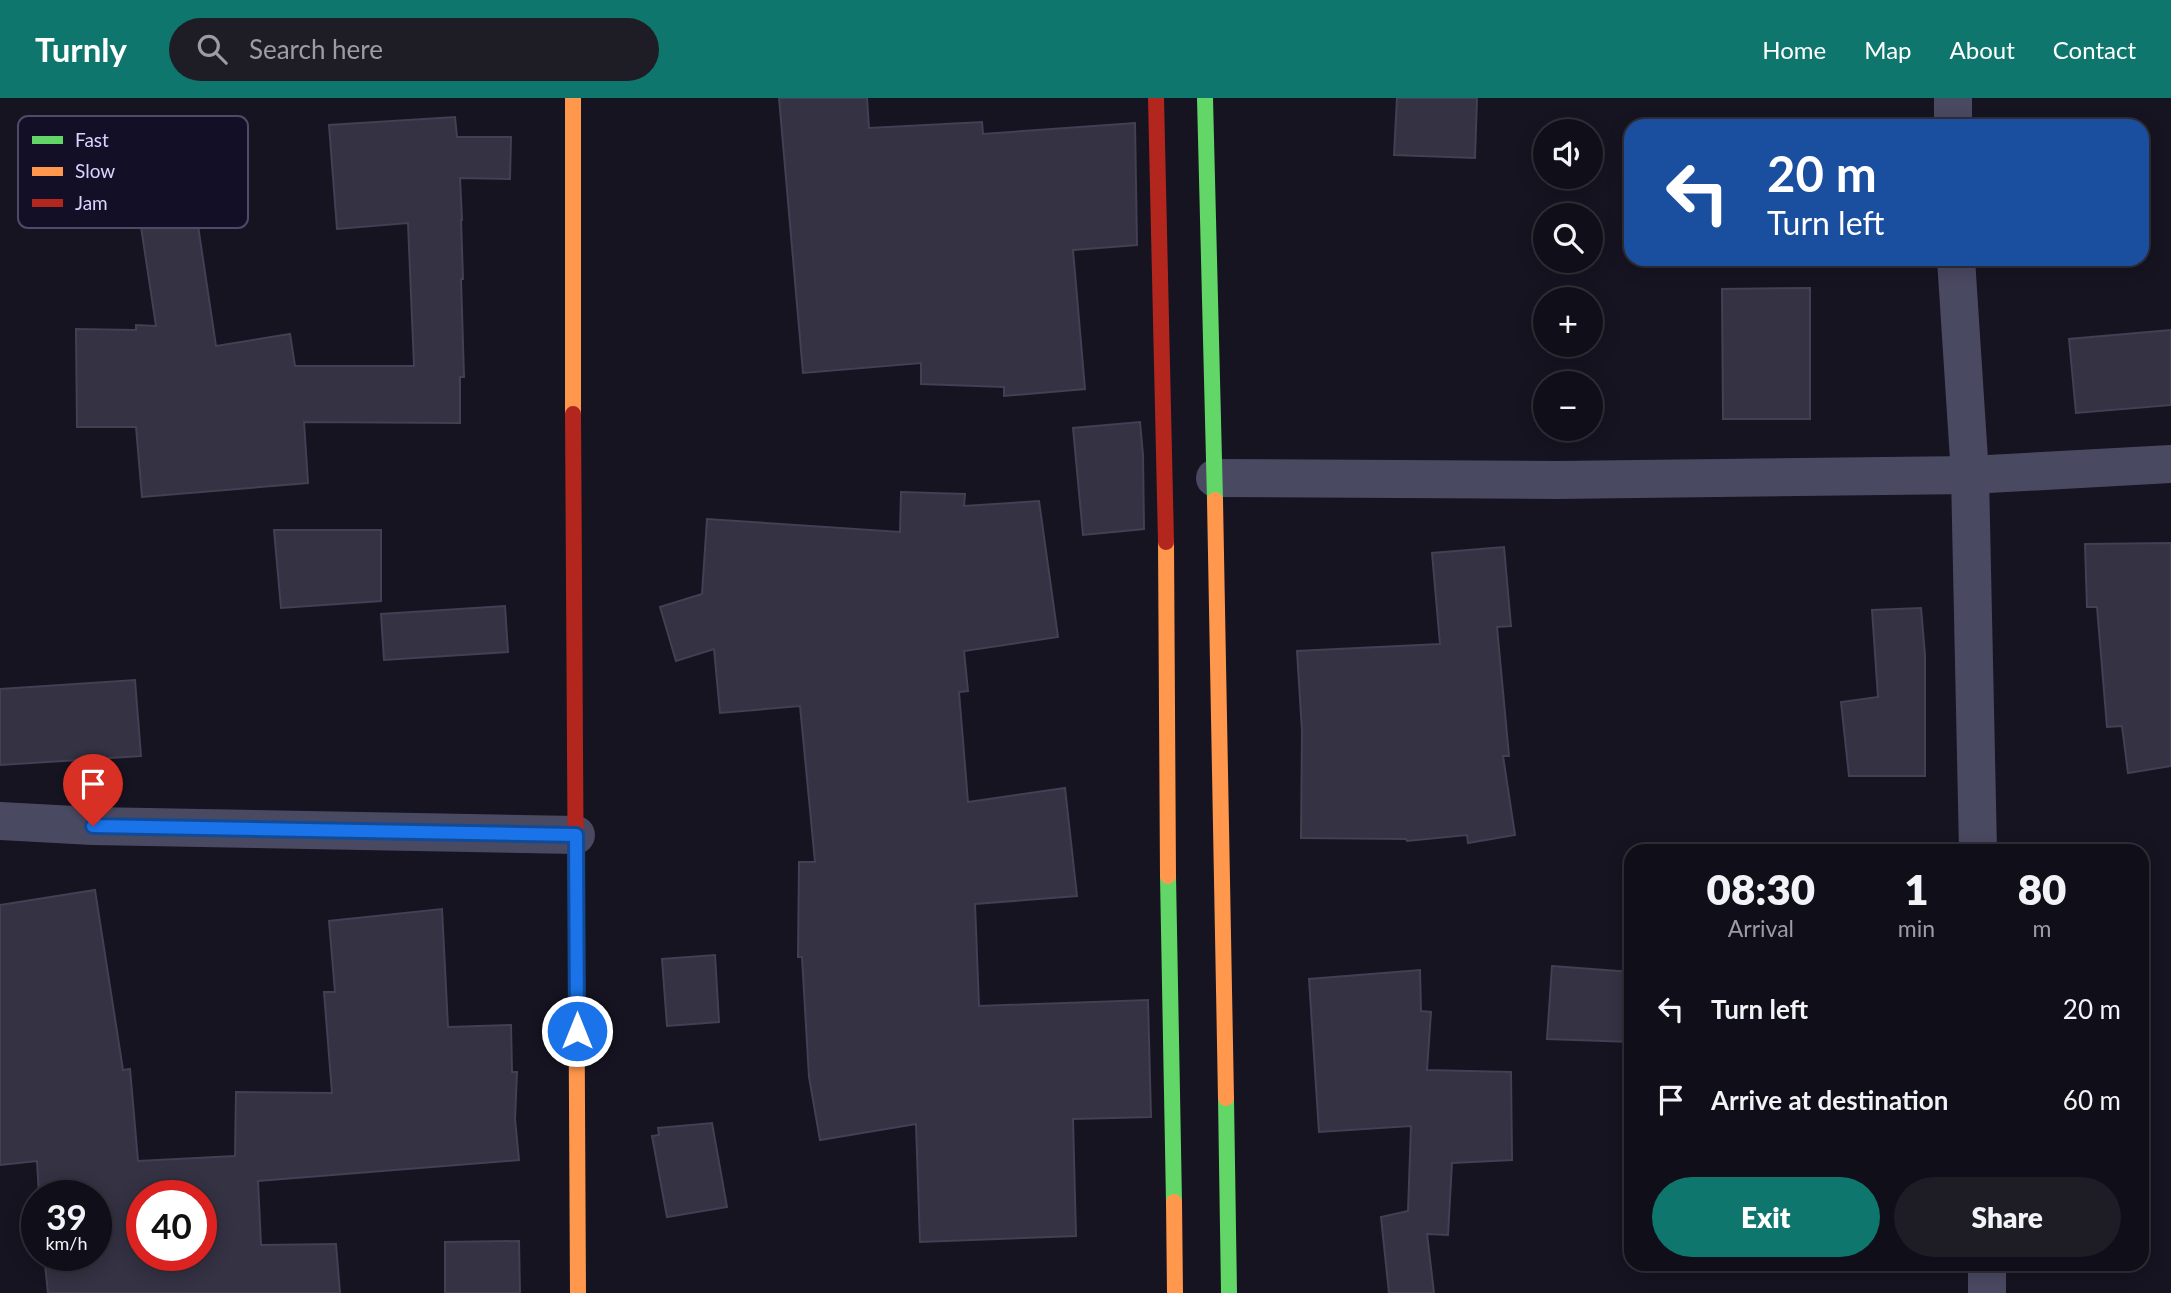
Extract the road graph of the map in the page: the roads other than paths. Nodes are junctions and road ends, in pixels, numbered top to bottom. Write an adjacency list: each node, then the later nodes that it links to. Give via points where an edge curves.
1 (573, 98): 11 (street)
2 (1156, 98): 15 (street, via 1166,488)
3 (1205, 98): 9 (street)
4 (1953, 98): 5 (street)
5 (1953, 119)
6 (1956, 266): 8 (street)
7 (2171, 464): 8 (street)
8 (1970, 475): 9 (street); 12 (street)
9 (1215, 478): 16 (street)
10 (0, 821): 11 (street)
11 (576, 835): 14 (street)
12 (1978, 844)
13 (1986, 1271): 17 (street)
14 (578, 1293)
15 (1175, 1293)
16 (1229, 1293)
17 (1987, 1293)

